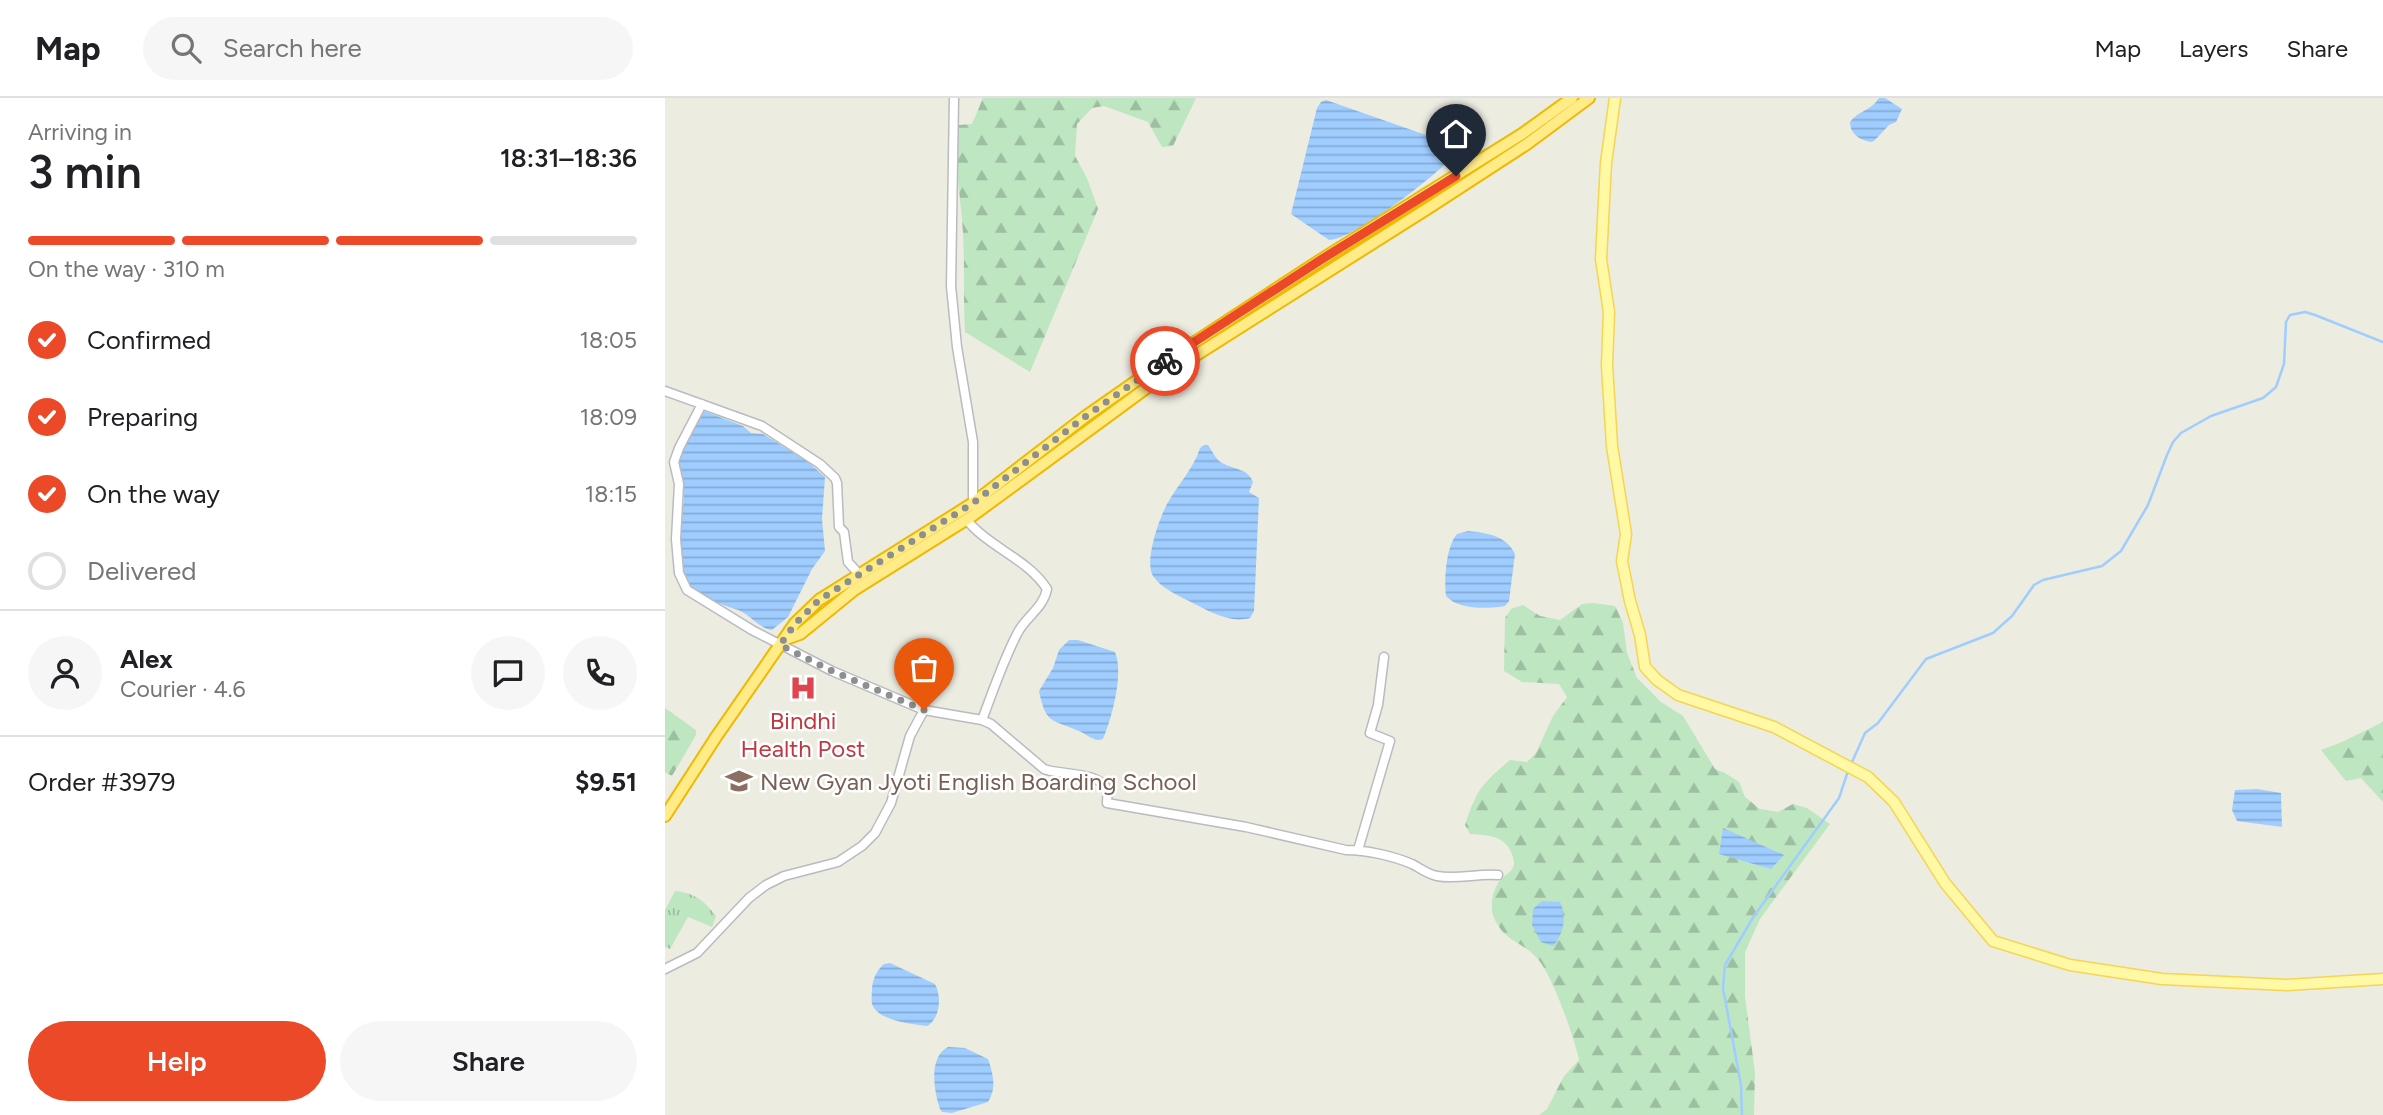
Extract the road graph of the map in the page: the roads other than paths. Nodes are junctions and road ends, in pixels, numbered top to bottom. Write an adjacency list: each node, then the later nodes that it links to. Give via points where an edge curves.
1 (954, 98): 7 (street, via 951,286 973,442)
2 (1572, 98): 7 (highway, via 1523,134 1151,370)
3 (1589, 98): 8 (highway, via 1441,200 1160,378)
4 (1615, 98): 18 (main road, via 1601,259 1609,312 1612,446 1626,534 1622,561 1645,667 1678,695 1774,727 1868,777 1894,802 1945,883 1993,941 2070,965 2162,979 2287,985)
5 (665, 391): 6 (street)
6 (702, 404): 9 (street, via 762,426 835,478 839,527 844,532 848,562); 10 (street, via 674,462 679,484 676,539 681,581 693,594)
7 (973, 503): 9 (highway)
8 (966, 519): 10 (highway); 13 (street, via 1047,589 1040,606 1019,630)
9 (859, 574): 10 (highway, via 819,600)
10 (782, 642): 12 (street, via 832,671); 14 (highway)
11 (1384, 657): 15 (street, via 1370,733 1390,741)
12 (924, 710): 13 (street); 17 (street, via 910,736 891,803 875,833 838,862 767,885 748,898 697,953)
13 (982, 720): 15 (street, via 1044,769 1080,773 1104,785 1107,803)
14 (665, 816)
15 (1358, 850): 16 (street, via 1412,864 1437,876)
16 (1499, 875)
17 (665, 970)
18 (2383, 979)

